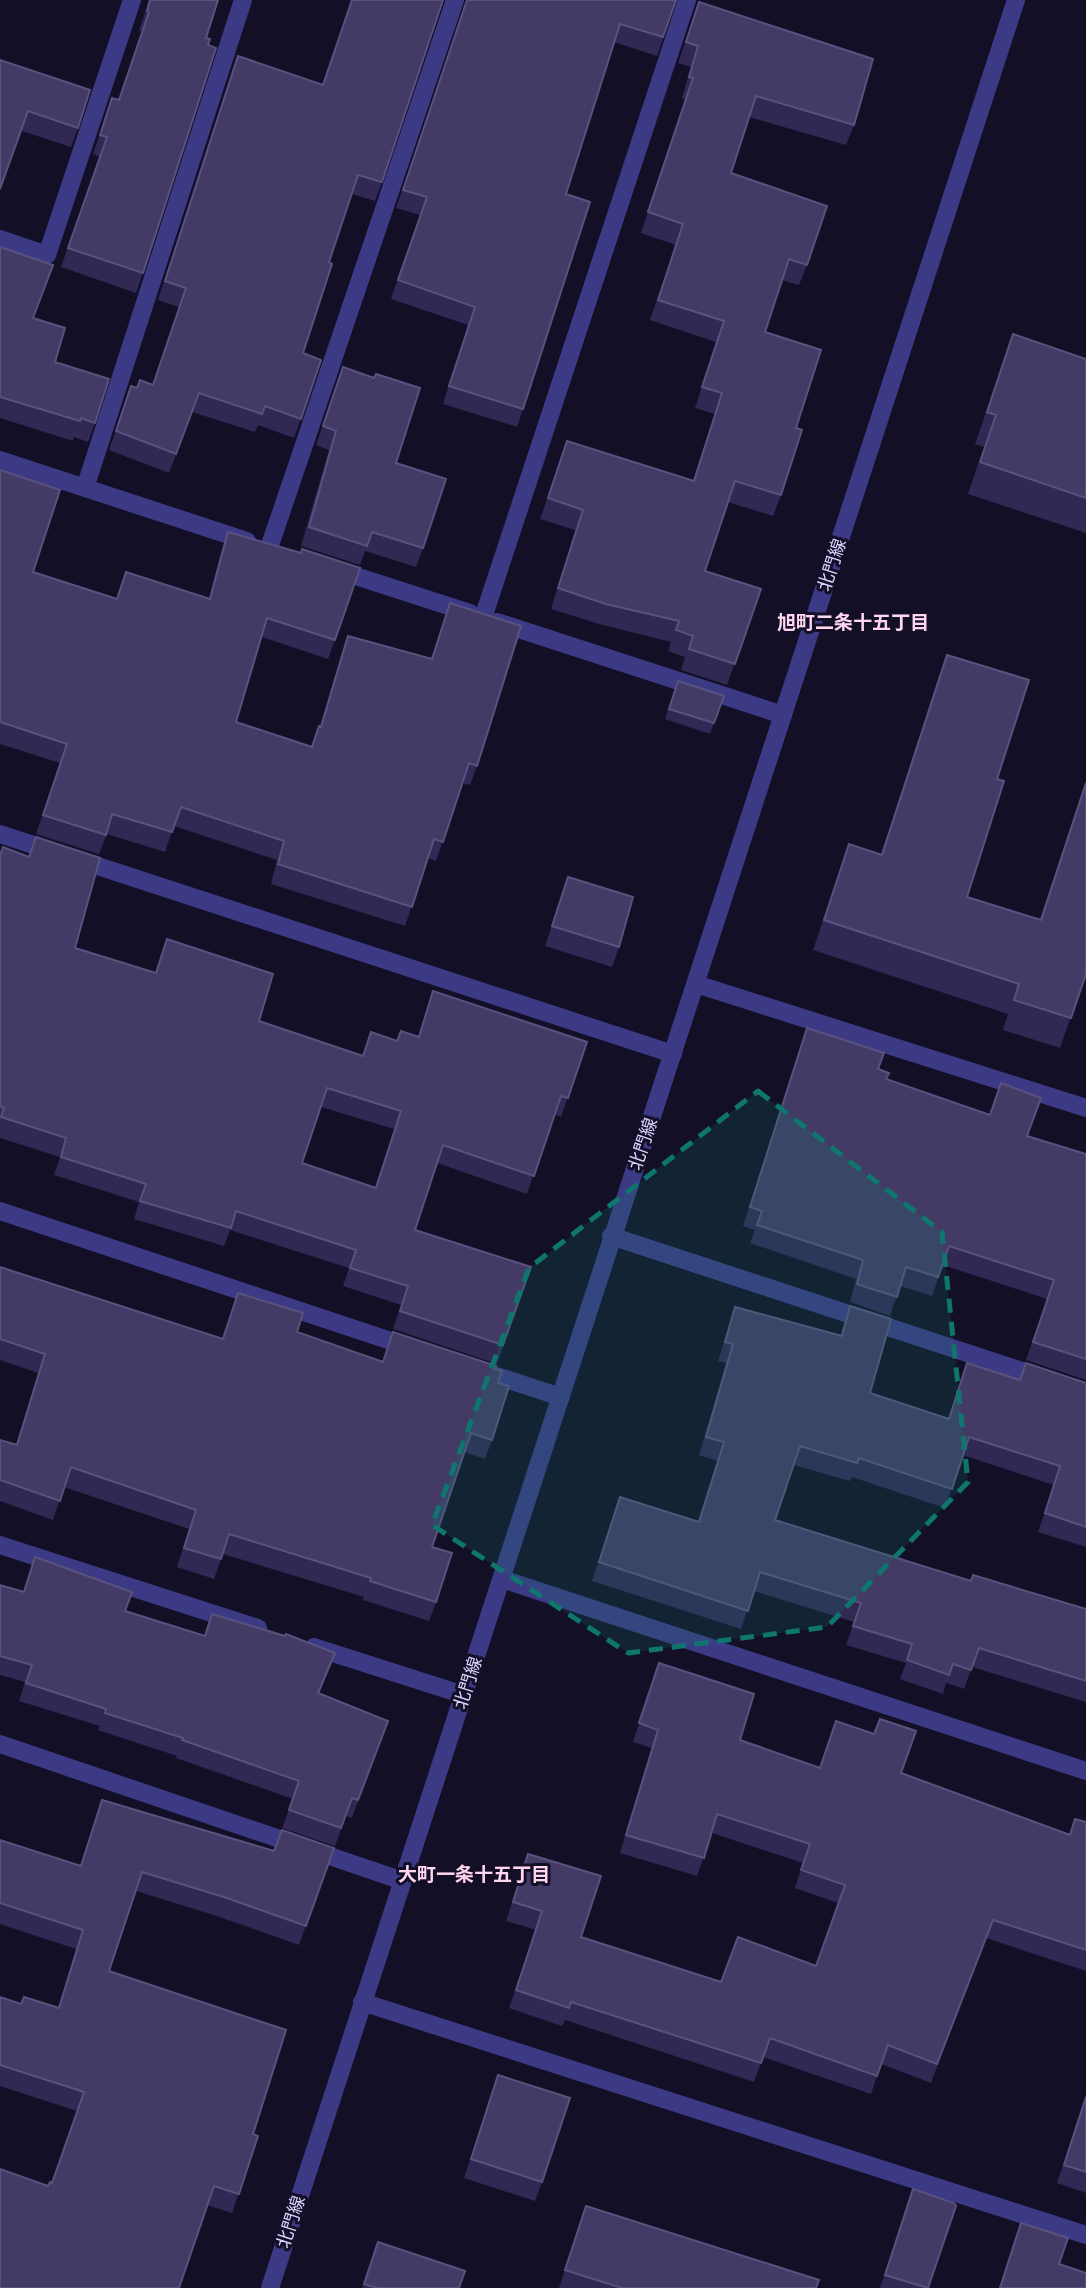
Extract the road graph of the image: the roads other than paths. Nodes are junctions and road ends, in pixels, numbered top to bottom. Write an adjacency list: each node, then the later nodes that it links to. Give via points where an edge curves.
1 (132, 0): 6 (street, via 47,255)
2 (243, 0): 8 (street)
3 (455, 0): 8 (street, via 276,550)
4 (687, 0): 10 (street)
5 (1016, 0): 11 (street, 北門線)
6 (0, 239)
7 (0, 460): 8 (street)
8 (85, 488)
9 (320, 565): 10 (street)
10 (484, 618): 11 (street)
11 (783, 715): 13 (street, 北門線)
12 (0, 834): 14 (street)
13 (696, 984): 14 (street, 北門線); 15 (street)
14 (673, 1054): 17 (street, 北門線)
15 (1086, 1108)
16 (0, 1212): 18 (street)
17 (611, 1236): 20 (street); 21 (street, 北門線)
18 (431, 1354)
19 (457, 1363): 21 (street)
20 (1086, 1392)
21 (561, 1397): 23 (street, 北門線)
22 (0, 1545): 24 (street)
23 (502, 1578): 24 (street, 北門線); 26 (street)
24 (464, 1695): 27 (street, 北門線)
25 (0, 1744): 27 (street)
26 (1086, 1771)
27 (403, 1881): 28 (street, 北門線)
28 (362, 2002): 29 (street); 30 (street, 北門線)
29 (1086, 2235)
30 (270, 2288)

